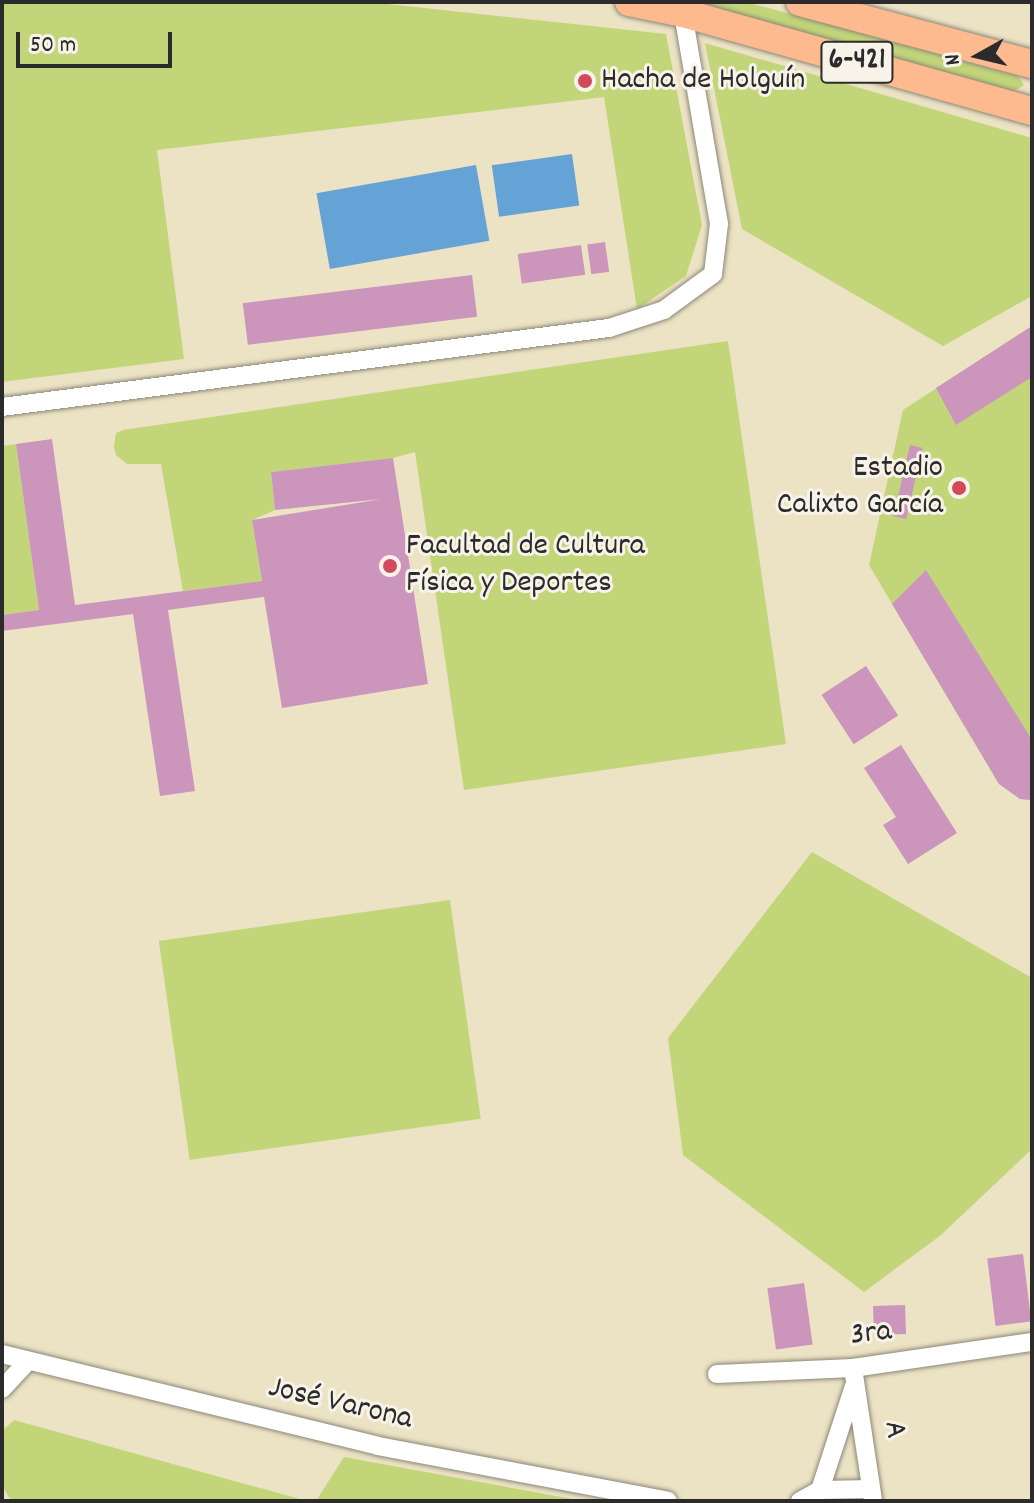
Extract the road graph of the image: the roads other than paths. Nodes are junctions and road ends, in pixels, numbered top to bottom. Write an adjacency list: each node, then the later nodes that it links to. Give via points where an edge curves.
1 (629, 2): 3 (main road, 6-421)
2 (800, 2): 4 (main road, 6-421)
3 (683, 13): 5 (main road, 6-421); 6 (street, via 719,224 713,274 664,310 609,328)
4 (1032, 64)
5 (1032, 111)
6 (2, 407)
7 (1032, 1342): 11 (street, 3ra)
8 (2, 1354): 9 (street, José Varona)
9 (28, 1361): 12 (street); 15 (street, José Varona, via 378,1446)
10 (717, 1374): 11 (street, 3ra)
11 (854, 1376): 13 (street); 14 (street, A)
12 (2, 1389)
13 (820, 1490): 14 (street); 16 (street)
14 (872, 1495)
15 (668, 1501)
16 (800, 1501)

